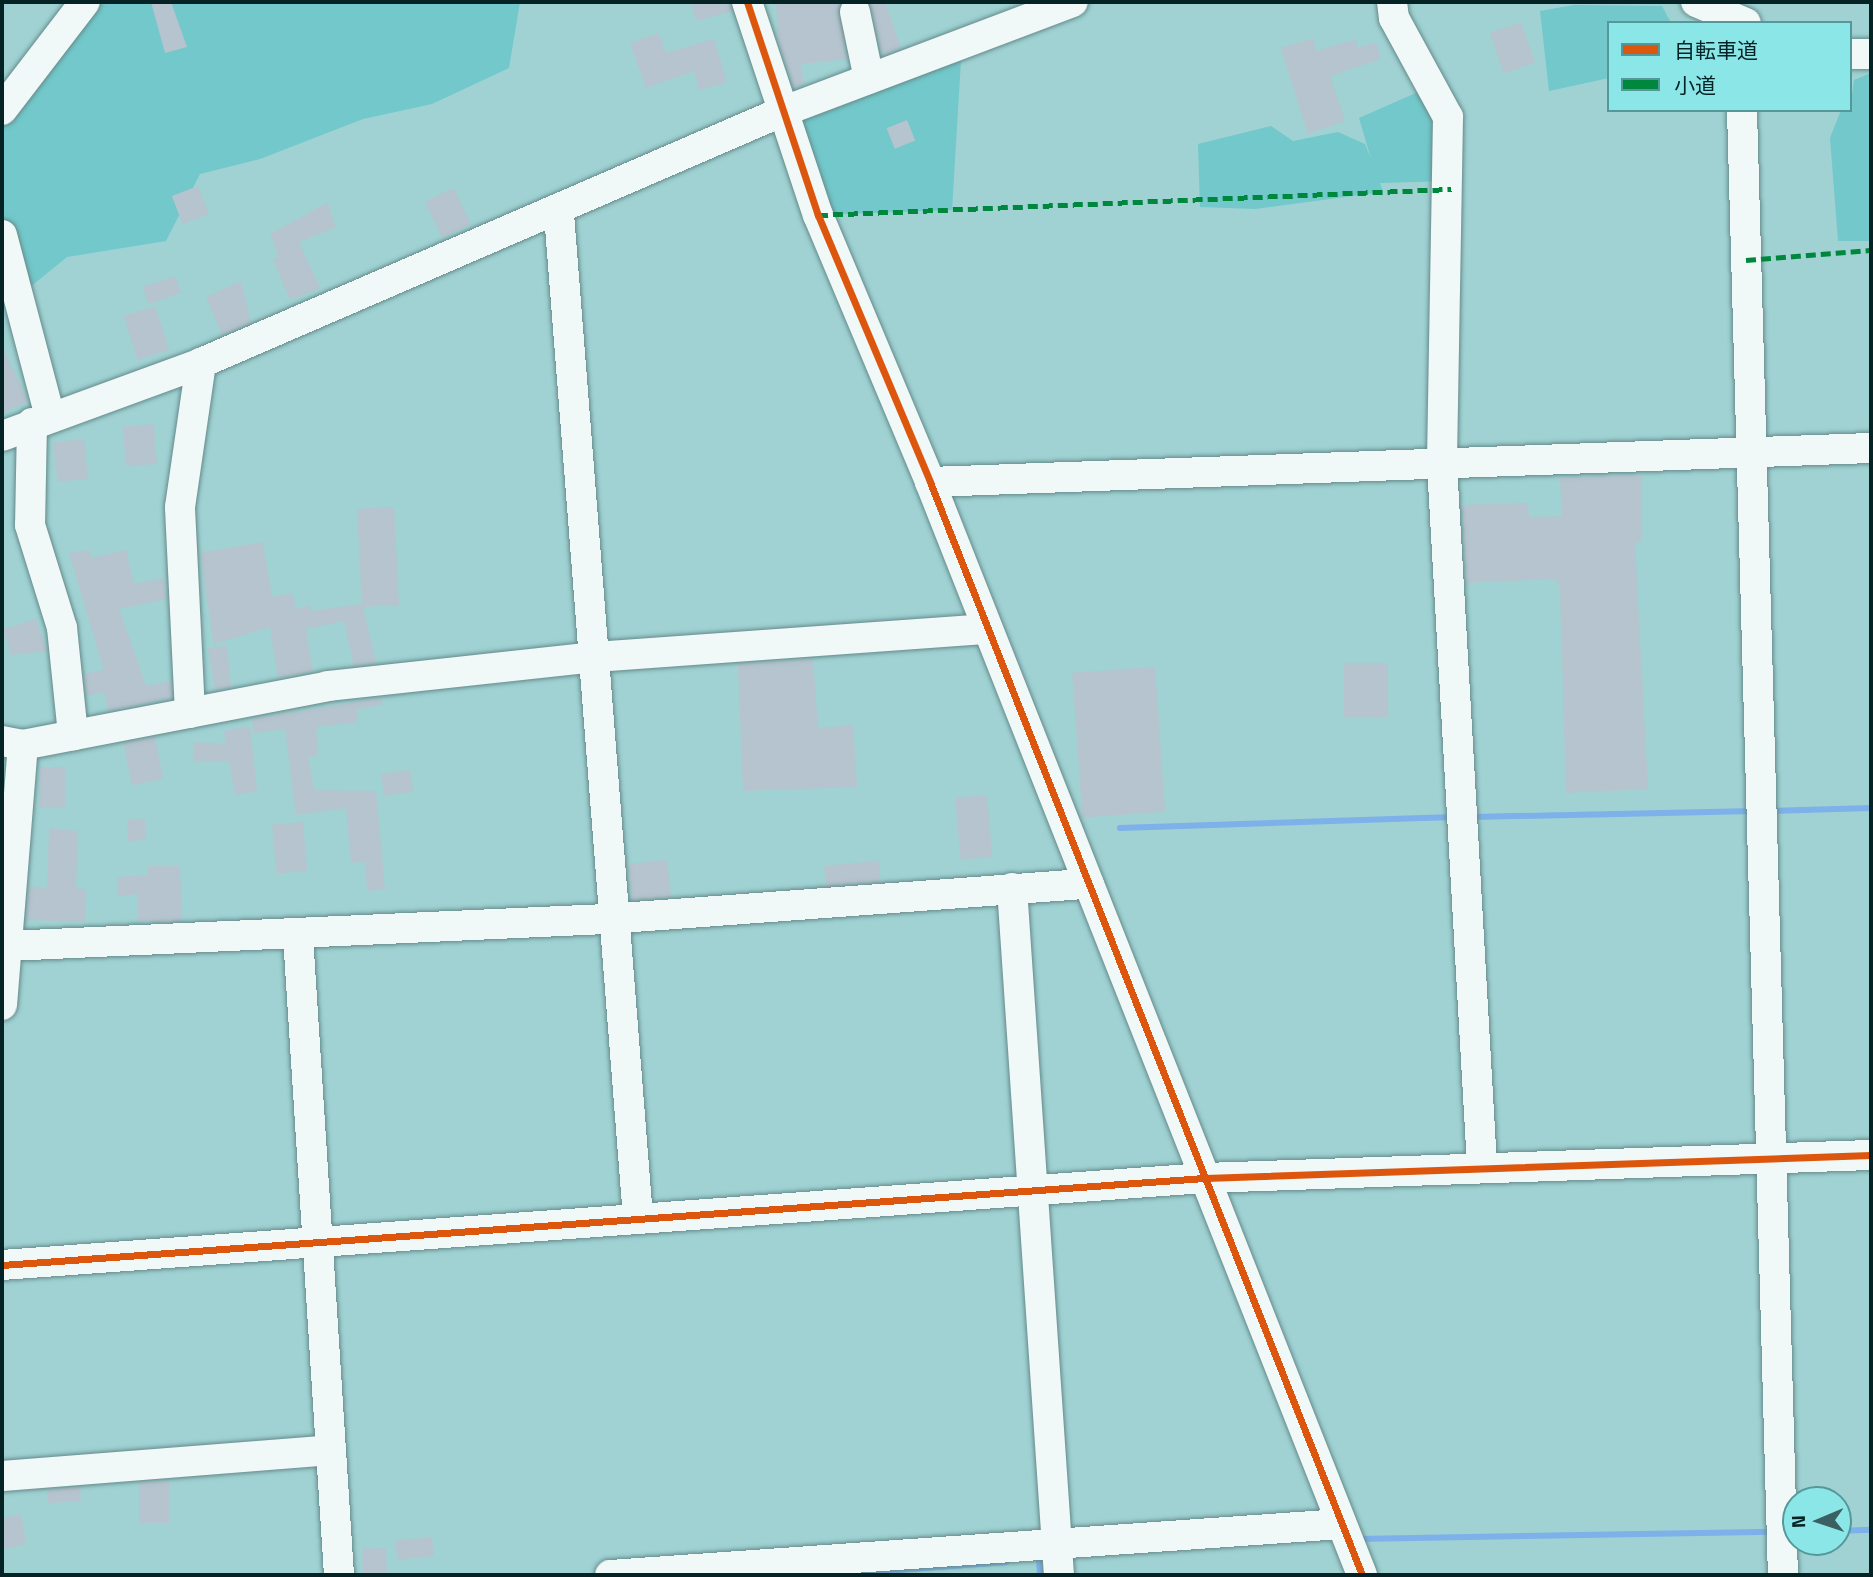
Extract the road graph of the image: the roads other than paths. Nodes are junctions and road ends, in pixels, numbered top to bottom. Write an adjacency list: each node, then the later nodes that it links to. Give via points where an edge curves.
1 (85, 2): 11 (street)
2 (747, 2): 13 (street)
3 (1073, 2): 10 (street)
4 (1392, 2): 21 (street, via 1394,18 1448,117)
5 (1696, 2): 7 (street)
6 (855, 12): 10 (street)
7 (1739, 21)
8 (1852, 54): 9 (street)
9 (1871, 54)
10 (869, 79): 13 (street)
11 (3, 106)
12 (1742, 112): 20 (street)
13 (779, 113): 14 (street); 22 (street)
14 (559, 214): 16 (street); 24 (street)
15 (2, 235): 17 (street)
16 (201, 363): 17 (street); 25 (street, via 180,507)
17 (41, 420): 18 (street); 26 (street, via 30,525 62,628)
18 (2, 436)
19 (1871, 448): 20 (street)
20 (1752, 455): 21 (street); 35 (street)
21 (1442, 465): 22 (street); 36 (street)
22 (930, 482): 23 (street)
23 (987, 629): 24 (street); 28 (street)
24 (596, 657): 25 (street, via 328,686); 30 (street)
25 (190, 713): 26 (street)
26 (73, 735): 27 (street)
27 (12, 743): 32 (street)
28 (1089, 884): 29 (street); 37 (street)
29 (1012, 888): 30 (street); 38 (street)
30 (615, 918): 31 (street); 39 (street)
31 (298, 936): 32 (street); 40 (street)
32 (7, 946): 33 (street)
33 (2, 1005)
34 (1871, 1155): 35 (street)
35 (1773, 1159): 36 (street); 50 (street)
36 (1482, 1166): 37 (street)
37 (1205, 1178): 38 (street); 44 (street)
38 (1035, 1191): 39 (street); 45 (street)
39 (638, 1217): 40 (street)
40 (320, 1239): 41 (street); 42 (street)
41 (2, 1265)
42 (329, 1450): 43 (street); 46 (street)
43 (2, 1476)
44 (1341, 1524): 45 (street); 49 (street)
45 (1057, 1542): 47 (street); 48 (street)
46 (340, 1575)
47 (610, 1575)
48 (1059, 1575)
49 (1362, 1575)
50 (1783, 1575)

